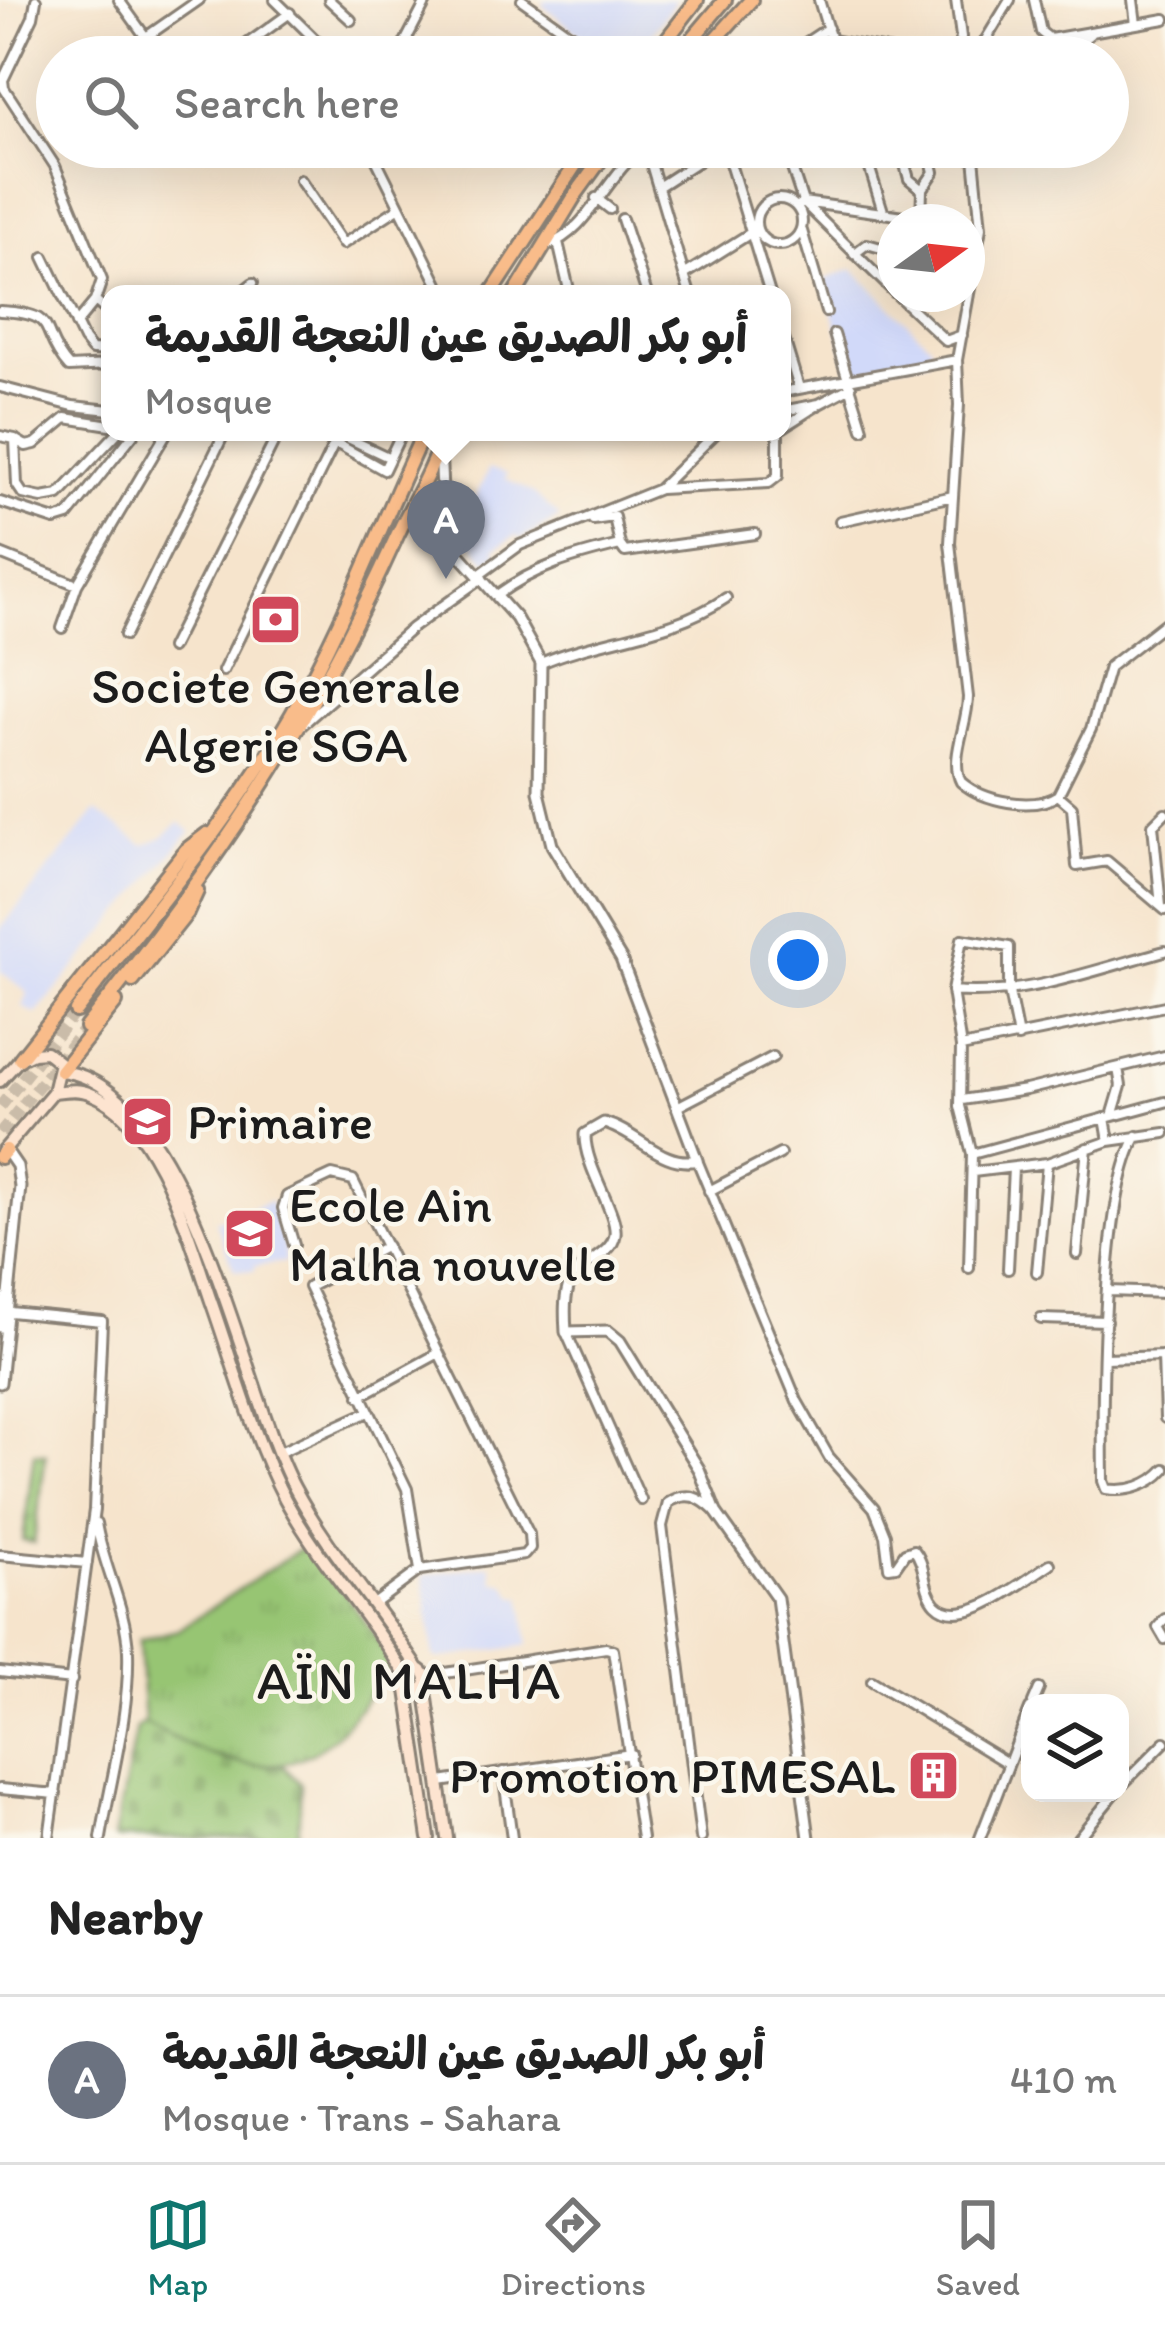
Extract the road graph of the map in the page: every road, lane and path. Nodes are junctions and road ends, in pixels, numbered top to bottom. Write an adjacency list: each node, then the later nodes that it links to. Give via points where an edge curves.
1 (36, 0): 38 (street, via 3,80)
2 (119, 0): 22 (street)
3 (199, 0): 23 (street)
4 (274, 0): 16 (street)
5 (329, 0): 18 (street)
6 (427, 0): 26 (street)
7 (522, 0): 27 (street)
8 (697, 0): 28 (highway)
9 (725, 0): 29 (highway)
10 (751, 0): 30 (highway)
11 (819, 0): 20 (street)
12 (956, 0): 33 (street)
13 (1010, 0): 34 (street)
14 (1034, 0): 35 (street)
15 (1132, 0): 19 (street)
16 (290, 13): 24 (street); 25 (street)
17 (1165, 19): 19 (street)
18 (351, 20)
19 (1136, 24): 21 (street)
20 (828, 28): 31 (street); 32 (street)
21 (1091, 32): 36 (street); 37 (street)
22 (145, 36)
23 (149, 36)
24 (259, 36)
25 (312, 36)
26 (408, 36)
27 (573, 36)
28 (669, 36)
29 (695, 36)
30 (719, 36)
31 (816, 36)
32 (830, 36)
33 (957, 36)
34 (988, 36)
35 (1044, 36)
36 (1060, 36)
37 (1087, 36)
38 (36, 141)
39 (53, 168): 81 (street, via 102,280)
40 (380, 168): 60 (street)
41 (571, 168): 75 (highway)
42 (597, 168): 66 (highway)
43 (622, 168): 55 (street)
44 (652, 168): 53 (street)
45 (689, 168): 53 (street)
46 (731, 168): 64 (street)
47 (790, 168): 59 (street)
48 (870, 168): 56 (street)
49 (906, 168): 54 (street)
50 (933, 168): 54 (street)
51 (975, 168): 58 (street)
52 (300, 180): 60 (street, via 343,244)
53 (658, 187): 70 (street)
54 (922, 190): 57 (street)
55 (596, 198): 61 (street); 66 (street, via 569,236)
56 (881, 204)
57 (922, 204)
58 (979, 204)
59 (800, 205): 62 (street); 64 (street, via 771,200 759,209); 65 (street); 68 (street)
60 (398, 208): 74 (street)
61 (610, 209)
62 (877, 211)
63 (622, 219): 78 (street)
64 (754, 230): 65 (street, via 775,245); 70 (street); 80 (street)
65 (801, 230): 84 (street)
66 (550, 244): 76 (highway); 77 (street)
67 (877, 248): 68 (street, via 867,244)
68 (854, 254): 71 (street)
69 (44, 257): 87 (street)
70 (684, 275): 79 (street)
71 (877, 276)
72 (253, 283): 73 (street)
73 (250, 285)
74 (437, 285)
75 (497, 285)
76 (521, 285)
77 (566, 285)
78 (644, 285)
79 (687, 285)
80 (768, 285)
81 (95, 301): 82 (street); 87 (street)
82 (101, 306)
83 (0, 311): 93 (street, via 43,320 68,367)
84 (826, 312)
85 (915, 312): 89 (street, via 946,341)
86 (966, 312): 89 (street)
87 (76, 324): 90 (street, via 92,350)
88 (834, 334): 94 (street)
89 (962, 335): 91 (street)
90 (101, 350)
91 (957, 360): 94 (street); 120 (street)
92 (791, 362): 96 (street)
93 (101, 365)
94 (849, 383): 96 (street); 98 (street); 103 (street)
95 (0, 387): 99 (street)
96 (799, 388): 97 (street)
97 (791, 390)
98 (819, 404): 100 (street); 101 (street)
99 (101, 409)
100 (791, 409)
101 (791, 423)
102 (101, 424): 105 (street, via 65,418 35,444)
103 (863, 429)
104 (0, 436): 105 (street)
105 (15, 439): 106 (street, via 17,485 42,498 59,495)
106 (110, 441)
107 (128, 441): 121 (street, via 68,516 55,520)
108 (162, 441): 128 (street)
109 (221, 441): 133 (street)
110 (274, 441): 134 (street)
111 (333, 441): 136 (street)
112 (346, 441): 113 (street, via 388,457)
113 (397, 441)
114 (420, 441): 140 (highway, via 322,658)
115 (441, 441): 137 (highway)
116 (442, 441): 127 (street, via 444,537)
117 (708, 441): 119 (street)
118 (780, 441): 119 (street, via 778,476 769,484)
119 (659, 489): 123 (street)
120 (953, 496): 122 (street); 138 (street, via 950,543 968,698 956,774 994,797 1040,803)
121 (0, 502)
122 (840, 520)
123 (551, 531): 125 (street, via 612,516); 127 (street)
124 (755, 534): 125 (street, via 625,552)
125 (620, 545): 129 (street, via 545,566)
126 (0, 554): 128 (street)
127 (481, 576): 129 (street); 137 (street)
128 (77, 585): 132 (street)
129 (497, 595): 135 (street)
130 (726, 598): 135 (street, via 683,622)
131 (1165, 623): 138 (street, via 1109,667 1091,729)
132 (62, 628)
133 (125, 634)
134 (171, 647)
135 (541, 663): 161 (street, via 543,816 562,867 621,959)
136 (223, 671)
137 (301, 725): 141 (highway)
138 (1058, 795): 142 (street, via 1072,807 1077,866 1106,861)
139 (1165, 813): 142 (street, via 1153,825)
140 (218, 826): 147 (highway); 153 (highway, via 185,850)
141 (203, 876): 148 (highway); 156 (highway, via 188,913)
142 (1163, 909)
143 (1165, 951): 145 (street)
144 (952, 991): 145 (street); 145 (street, via 964,939 1009,946); 150 (street)
145 (1009, 992): 149 (street)
146 (1165, 1006): 149 (street)
147 (76, 1011)
148 (86, 1027)
149 (1018, 1037): 150 (street)
150 (962, 1047): 159 (street)
151 (1165, 1056): 155 (street)
152 (772, 1057): 161 (street)
153 (20, 1059): 156 (main road, via 46,1052); 157 (main road)
154 (0, 1067): 157 (street)
155 (1118, 1068): 159 (street); 162 (street, via 1121,1086)
156 (61, 1071): 158 (main road); 196 (main road, via 120,1101 179,1183)
157 (0, 1080)
158 (53, 1092): 167 (main road); 209 (main road, via 85,1091 106,1102 160,1167 286,1501)
159 (962, 1100): 169 (street)
160 (1165, 1102): 162 (street)
161 (677, 1107): 170 (street)
162 (1108, 1116): 165 (street); 169 (street)
163 (1165, 1133): 164 (street)
164 (1136, 1136): 165 (street); 182 (street, via 1120,1187)
165 (1109, 1141): 166 (street)
166 (1087, 1148): 171 (street); 177 (street)
167 (2, 1153): 181 (street, via 17,1166 20,1187)
168 (780, 1154): 174 (street)
169 (972, 1154): 173 (street)
170 (698, 1160): 174 (street); 188 (street, via 674,1162 618,1127 585,1134 616,1230 571,1280)
171 (1047, 1163): 172 (street); 180 (street)
172 (1013, 1168): 173 (street); 179 (street)
173 (973, 1172): 178 (street)
174 (709, 1190): 203 (street, via 797,1401 829,1456 874,1508 889,1568 909,1550 918,1552 928,1591 956,1612 987,1605)
175 (294, 1245): 176 (street, via 287,1196 344,1175 361,1191)
176 (387, 1246): 189 (street); 193 (street, via 309,1287)
177 (1077, 1254)
178 (969, 1268)
179 (1008, 1270)
180 (1037, 1272)
181 (10, 1287): 184 (street); 187 (street)
182 (1109, 1291): 183 (street); 186 (street)
183 (1165, 1293)
184 (10, 1312): 192 (street); 199 (street, via 101,1321)
185 (1041, 1318): 186 (street)
186 (1106, 1322): 191 (street)
187 (0, 1327)
188 (566, 1332): 198 (street); 200 (street, via 608,1330 620,1341 699,1468)
189 (439, 1353): 193 (street); 204 (street, via 530,1548 508,1559)
190 (1164, 1356): 191 (street); 195 (street)
191 (1106, 1358): 197 (street, via 1106,1489 1152,1483)
192 (0, 1383)
193 (360, 1396): 194 (street)
194 (368, 1412): 196 (street); 204 (street, via 407,1489)
195 (1165, 1418)
196 (278, 1453): 205 (main road)
197 (1165, 1468)
198 (641, 1500)
199 (94, 1510): 202 (street); 228 (street, via 128,1651)
200 (716, 1512): 233 (street, via 682,1495 668,1503 662,1526); 234 (street, via 781,1613)
201 (0, 1555): 202 (street)
202 (87, 1563): 211 (street)
203 (1050, 1564)
204 (420, 1570): 205 (street)
205 (374, 1604): 210 (main road)
206 (1165, 1619): 207 (street, via 1158,1627)
207 (1165, 1640)
208 (0, 1672): 211 (street)
209 (404, 1673): 210 (main road); 214 (main road)
210 (423, 1676): 214 (main road, via 418,1691); 218 (street, via 606,1648 616,1655); 222 (main road)
211 (72, 1680): 224 (street)
212 (872, 1681): 219 (street)
213 (1039, 1689): 215 (street)
214 (407, 1690): 229 (main road)
215 (1037, 1694)
216 (1021, 1730): 219 (street)
217 (1165, 1742): 221 (street)
218 (631, 1754): 220 (street); 232 (street)
219 (1007, 1763): 235 (street)
220 (503, 1772): 222 (street); 231 (street)
221 (1129, 1779)
222 (440, 1782): 230 (main road)
223 (0, 1789): 224 (street)
224 (56, 1794): 227 (street)
225 (1108, 1802): 226 (street)
226 (1089, 1826): 236 (street); 237 (street)
227 (49, 1838)
228 (101, 1838)
229 (429, 1838)
230 (447, 1838)
231 (512, 1838)
232 (642, 1838)
233 (701, 1838)
234 (809, 1838)
235 (980, 1838)
236 (1078, 1838)
237 (1093, 1838)

